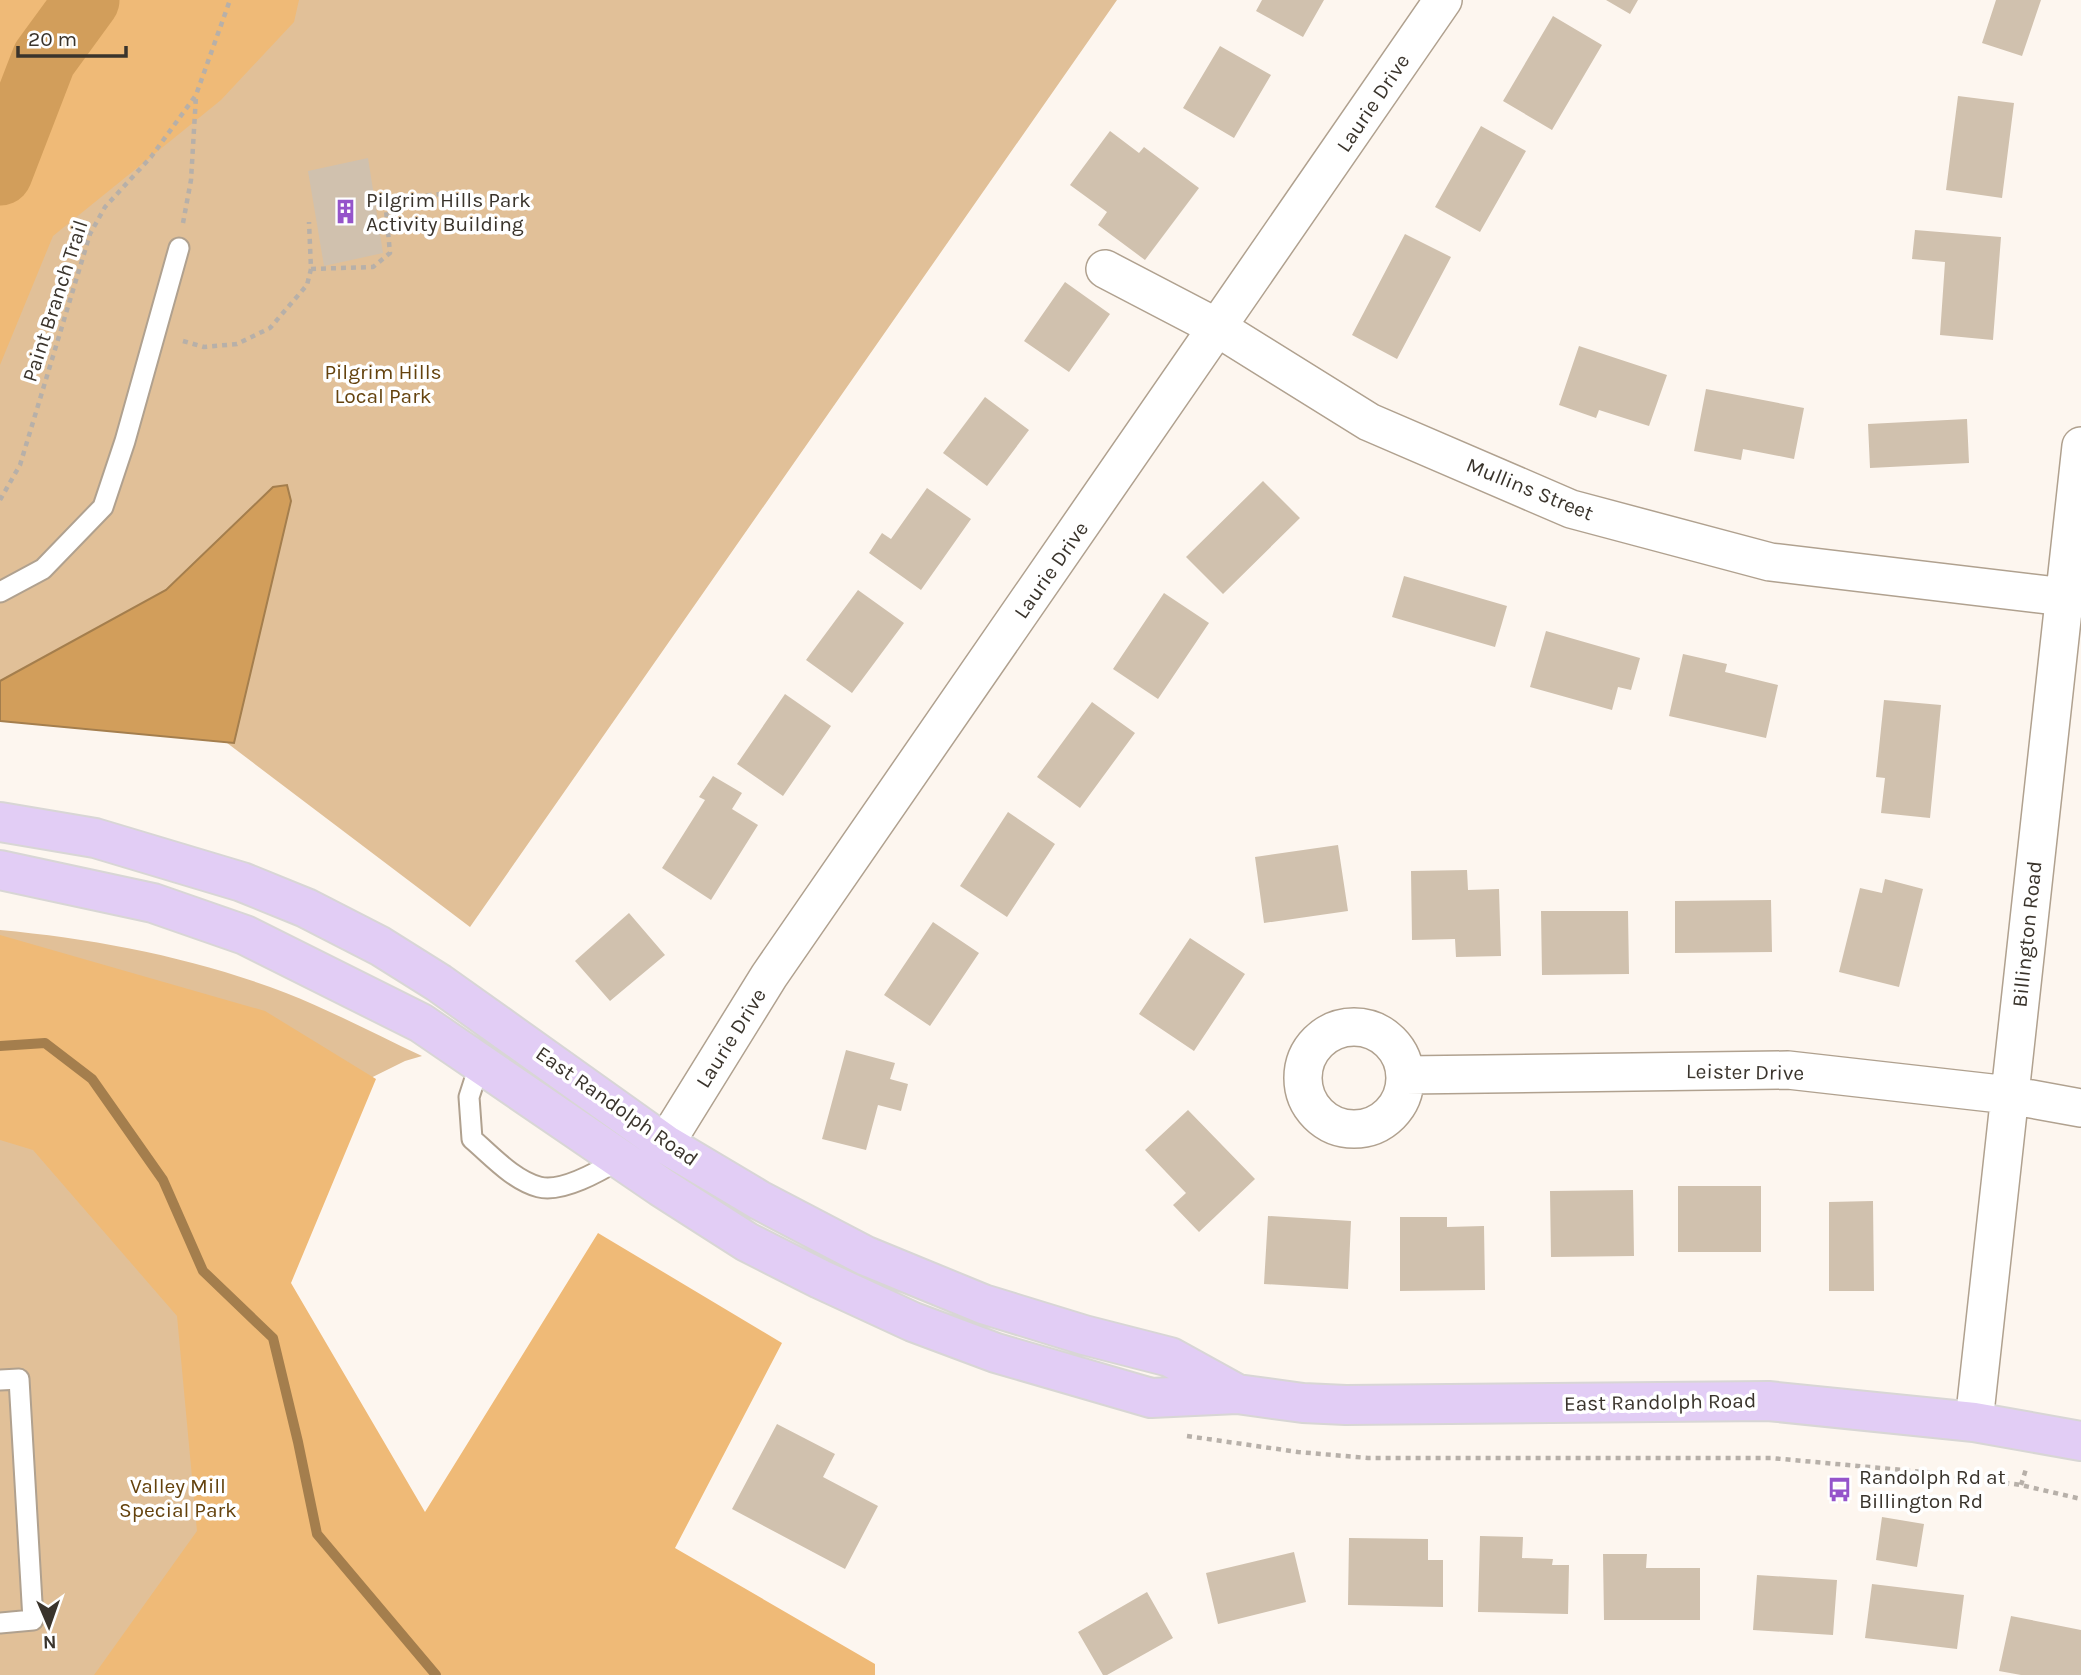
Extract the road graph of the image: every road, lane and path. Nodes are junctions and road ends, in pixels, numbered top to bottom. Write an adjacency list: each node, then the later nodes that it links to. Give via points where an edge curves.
1 (230, 0): 3 (path, Paint Branch Trail)
2 (1443, 0): 9 (street, Laurie Drive)
3 (196, 95): 6 (path, Paint Branch Trail, via 191,180); 12 (path, Paint Branch Trail, via 105,207 89,234 20,465)
4 (454, 193): 7 (path, via 385,199 390,253 373,267)
5 (309, 222): 7 (path)
6 (179, 248): 10 (lane)
7 (311, 269): 10 (path, via 307,285 270,328 237,344 204,347)
8 (1105, 270): 9 (street, Mullins Street)
9 (1218, 328): 14 (street, Mullins Street, via 1369,422 1571,509 1770,562); 21 (street, Laurie Drive, via 769,976)
10 (155, 332): 13 (lane, via 103,507 43,569)
11 (2081, 446): 14 (street, Billington Road)
12 (0, 500)
13 (0, 592)
14 (2072, 598): 19 (street, Billington Road)
15 (0, 821): 21 (main road, East Randolph Road, via 95,838 242,882 306,908 439,982)
16 (0, 870): 17 (main road, East Randolph Road, via 153,904 245,935 421,1023)
17 (480, 1063): 22 (main road, East Randolph Road); 22 (lane, via 468,1097 472,1139 513,1174 540,1187 563,1185 589,1177)
18 (1406, 1075): 19 (street, Leister Drive, via 1788,1070)
19 (2009, 1095): 20 (street, Leister Drive); 25 (street, Billington Road)
20 (2081, 1108)
21 (665, 1144): 24 (main road, East Randolph Road, via 866,1256 983,1304 1170,1357)
22 (620, 1159): 24 (main road, East Randolph Road, via 747,1242 913,1322 996,1353 1151,1398)
23 (0, 1380): 27 (lane, via 19,1379 33,1620)
24 (1237, 1394): 25 (main road, East Randolph Road, via 1346,1405 1768,1401)
25 (1974, 1422): 26 (main road, East Randolph Road)
26 (2081, 1441)
27 (0, 1623)

